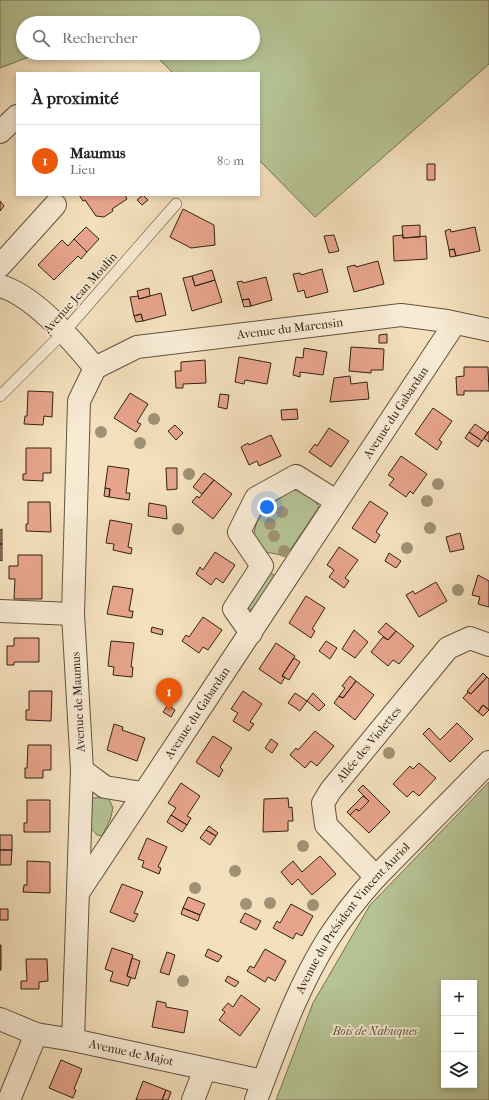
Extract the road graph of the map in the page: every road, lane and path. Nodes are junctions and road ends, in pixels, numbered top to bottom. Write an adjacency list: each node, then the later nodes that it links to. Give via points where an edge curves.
1 (16, 117): 2 (street)
2 (0, 132)
3 (176, 204): 9 (lane, Avenue Jean Moulin)
4 (55, 205): 5 (street)
5 (0, 266)
6 (0, 286): 9 (street, via 13,290)
7 (455, 323): 8 (street, Avenue du Marensin); 10 (street, Avenue du Marensin, via 400,315 137,347); 12 (street, Avenue du Gabardan)
8 (489, 330)
9 (64, 331): 10 (street); 11 (lane, Avenue Jean Moulin)
10 (96, 368): 14 (street, Avenue de Maumus, via 79,401)
11 (0, 396)
12 (336, 501): 15 (street, Avenue du Gabardan); 15 (street, via 296,476 256,498 239,532 262,566 234,608)
13 (0, 611): 14 (street)
14 (73, 614): 18 (street, Avenue de Maumus)
15 (251, 633): 19 (street, Avenue du Gabardan)
16 (489, 645): 20 (street, Allée des Violettes, via 470,638 448,648 323,803 326,825)
17 (489, 762): 20 (street, Avenue du Président Vincent Auriol)
18 (82, 770): 19 (street, via 105,787); 21 (street, Avenue de Maumus)
19 (142, 793): 21 (street, Avenue du Gabardan)
20 (376, 877): 26 (street, Avenue du Président Vincent Auriol, via 328,940 302,988)
21 (78, 893): 24 (street, Avenue de Maumus)
22 (0, 1019): 23 (street, Avenue de Majot)
23 (36, 1034): 24 (street, Avenue de Majot); 27 (street)
24 (73, 1040): 25 (street, Avenue de Majot)
25 (205, 1069): 26 (street, Avenue de Majot); 28 (street)
26 (260, 1091)
27 (9, 1100)
28 (193, 1100)

